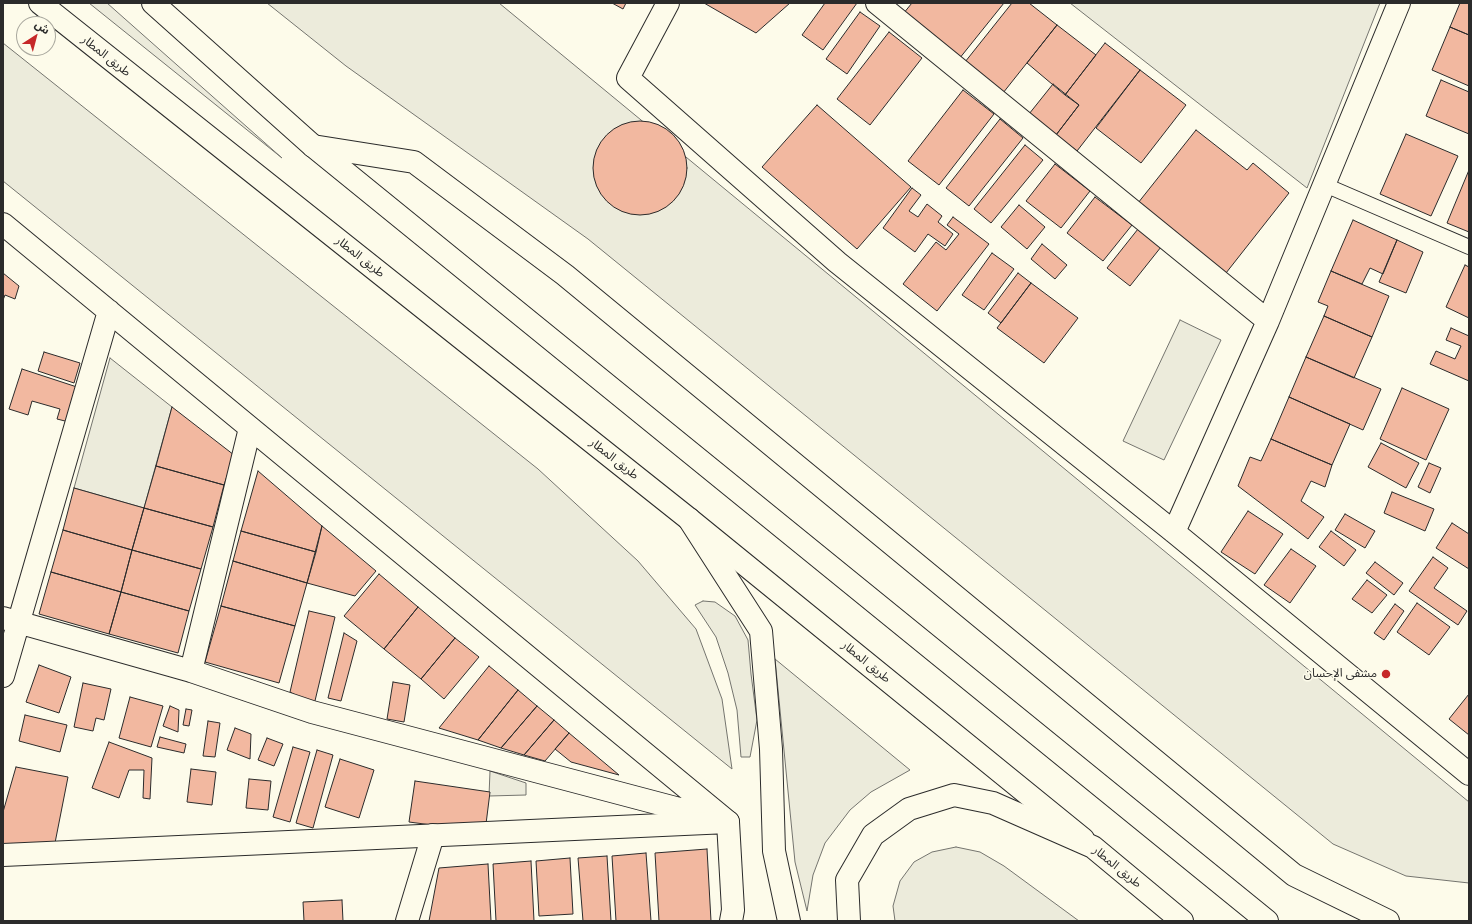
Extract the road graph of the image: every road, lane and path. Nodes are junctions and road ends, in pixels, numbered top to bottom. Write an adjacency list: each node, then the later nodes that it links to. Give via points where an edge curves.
1 (40, 3): 13 (main road, طريق المطار)
2 (153, 3): 6 (main road)
3 (668, 3): 14 (main road, via 628,78 837,262)
4 (877, 3): 11 (main road)
5 (1399, 3): 7 (main road)
6 (313, 146): 28 (main road); 29 (main road, via 414,162 564,275 1294,876)
7 (1325, 185): 9 (lane); 11 (main road)
8 (3, 224): 10 (main road)
9 (1469, 247)
10 (109, 311): 12 (main road); 15 (main road)
11 (1268, 321): 14 (main road)
12 (250, 428): 16 (main road); 19 (main road)
13 (689, 519): 21 (main road, طريق المطار); 25 (main road, via 761,631 771,749 774,851)
14 (1174, 532): 18 (main road)
15 (11, 620): 16 (main road); 17 (main road)
16 (191, 671): 19 (main road, via 312,712)
17 (3, 676)
18 (1469, 774)
19 (728, 822): 20 (main road); 24 (main road, via 733,910)
20 (433, 835): 22 (main road); 23 (main road)
21 (1092, 847): 26 (main road, via 993,803 954,795 946,797 909,809 873,835 847,880); 27 (main road, طريق المطار)
22 (3, 855)
23 (407, 921)
24 (731, 921)
25 (789, 921)
26 (849, 921)
27 (1182, 921)
28 (1267, 921)
29 (1388, 921)

